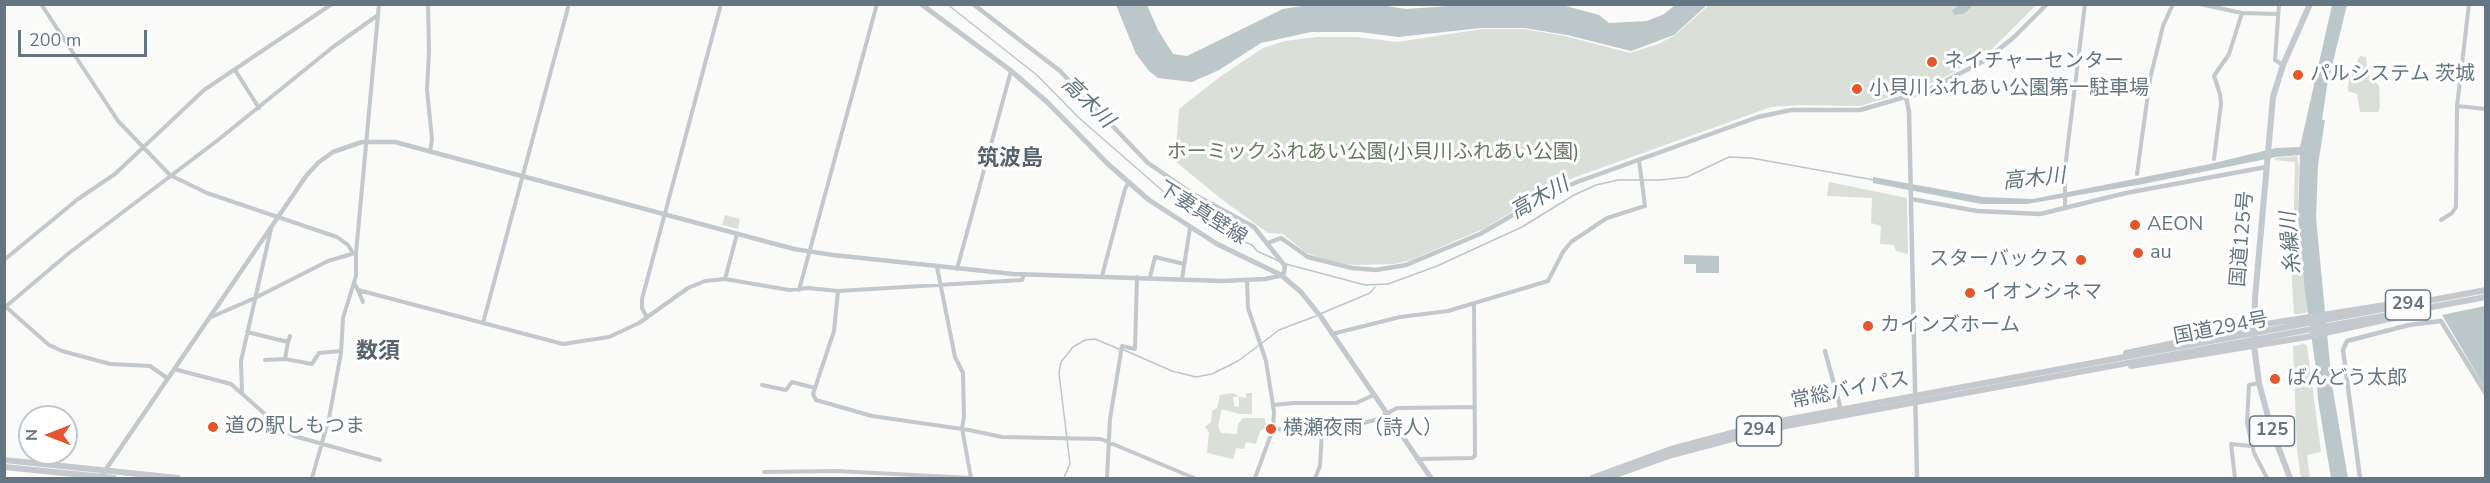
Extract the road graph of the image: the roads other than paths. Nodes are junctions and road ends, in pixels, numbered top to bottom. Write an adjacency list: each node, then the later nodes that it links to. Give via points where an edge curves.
1 (41, 4): 28 (street, via 118,121)
2 (332, 4): 21 (street)
3 (380, 4): 19 (street)
4 (428, 4): 29 (street)
5 (569, 4): 35 (street)
6 (722, 4): 39 (street)
7 (877, 4): 46 (street)
8 (973, 4): 45 (street, via 1060,71 1148,163 1192,194 1249,223)
9 (2046, 4): 23 (street, via 1984,61)
10 (2085, 4): 38 (street, via 2065,168)
11 (2173, 4): 33 (street, via 2163,26 2150,79)
12 (2200, 4): 17 (street)
13 (2279, 4): 18 (street)
14 (2310, 4): 20 (highway, 国道125号 / 125)
15 (2469, 4): 24 (street)
16 (924, 5): 22 (main road, 下妻真壁線)
17 (2242, 13): 18 (street); 30 (street, via 2229,54 2214,76 2221,104)
18 (2278, 14): 20 (street, via 2275,60)
19 (378, 15): 25 (street); 27 (street)
20 (2283, 65): 32 (highway, 国道125号 / 125, via 2273,97)
21 (235, 70): 25 (street); 28 (street, via 204,90)
22 (1011, 71): 36 (main road, 下妻真壁線); 51 (street)
23 (1906, 98): 31 (street, via 1850,111 1774,112); 37 (street)
24 (2457, 106): 26 (street); 41 (street, via 2456,207)
25 (259, 108): 34 (street)
26 (2486, 109)
27 (367, 141): 29 (street, via 390,141); 40 (street, via 323,158); 47 (street)
28 (144, 148): 34 (street); 48 (street)
29 (430, 152): 35 (street)
30 (2214, 159)
31 (1639, 160): 45 (street, via 1577,182 1480,234 1394,268 1344,267 1308,257 1281,238); 70 (street, via 1645,206 1607,218 1571,242 1548,280)
32 (2266, 164): 38 (street); 77 (highway, 国道125号 / 125)
33 (2137, 174)
34 (171, 175): 40 (street, via 207,193); 71 (street)
35 (523, 176): 39 (street); 74 (street)
36 (1129, 182): 43 (main road, 下妻真壁線); 54 (street)
37 (1911, 197): 38 (street, via 1986,212 2035,214); 95 (street)
38 (2065, 205)
39 (666, 214): 44 (street); 73 (street, via 642,299)
40 (278, 216): 42 (street); 47 (street, via 337,237)
41 (2441, 220)
42 (272, 225): 67 (street); 72 (street)
43 (1190, 228): 49 (street); 53 (main road, 下妻真壁線)
44 (737, 233): 46 (street); 57 (street)
45 (1268, 243): 53 (street, via 1285,266)
46 (810, 252): 50 (street); 63 (street)
47 (354, 253): 60 (street); 67 (street, via 328,261)
48 (4, 260)
49 (1184, 264): 56 (street, via 1155,257); 58 (street)
50 (937, 267): 51 (street); 61 (street)
51 (957, 269): 52 (street)
52 (1024, 274): 54 (street); 61 (street, via 1022,280)
53 (1281, 275): 59 (street); 79 (main road, 下妻真壁線, via 1301,292)
54 (1102, 276): 55 (street)
55 (1137, 277): 56 (street); 103 (street, via 1135,349 1122,346)
56 (1150, 277): 58 (street)
57 (726, 279): 63 (street); 73 (street, via 688,288)
58 (1182, 279): 59 (street)
59 (1247, 280): 96 (street, via 1248,308 1263,351)
60 (354, 284): 62 (street); 81 (street, via 343,318)
61 (940, 286): 65 (street); 100 (street, via 955,357 963,373)
62 (358, 290): 68 (street); 74 (street)
63 (799, 290): 65 (street)
64 (2486, 290): 69 (highway, 294)
65 (837, 291): 90 (street, via 834,331)
66 (2486, 297): 69 (highway, 294)
67 (255, 298): 72 (street); 78 (street)
68 (363, 302)
69 (2439, 302): 75 (highway, 294); 75 (highway, 294)
70 (1474, 304): 79 (street); 97 (street)
71 (5, 307): 87 (street, via 49,345 62,351 110,364 150,366)
72 (209, 318): 86 (street)
73 (647, 318): 74 (street, via 609,337 563,344)
74 (483, 322)
75 (2331, 322): 76 (highway, 国道294号 / 294); 80 (highway, 294, via 2307,337)
76 (2304, 324): 77 (highway, 294); 85 (highway, 国道294号 / 294)
77 (2254, 326): 80 (highway, 国道125号 / 125); 85 (highway, 294, via 2161,344)
78 (247, 332): 83 (street, via 289,339); 91 (street, via 241,361)
79 (1332, 334): 94 (main road, 下妻真壁線)
80 (2254, 346): 85 (highway, 294, via 2158,363); 88 (highway, 国道125号 / 125)
81 (341, 351): 83 (street, via 319,353 312,364); 104 (street)
82 (1825, 351): 98 (street)
83 (285, 359): 84 (street)
84 (265, 360)
85 (2084, 368): 92 (highway, 国道294号 / 294); 95 (highway, 常総バイパス / 294)
86 (174, 369): 87 (street); 91 (street, via 220,380)
87 (167, 378): 110 (street)
88 (2259, 382): 105 (street, via 2249,385 2247,423); 127 (highway, 国道125号 / 125)
89 (762, 385): 90 (street, via 786,390 792,382)
90 (815, 388): 100 (street, via 816,400 850,411 909,423)
91 (242, 392): 104 (street, via 283,430)
92 (1963, 394): 95 (highway, 常総バイパス / 294)
93 (2486, 394): 128 (street, via 2441,321 2347,341 2343,350)
94 (1374, 395): 96 (street, via 1356,403); 99 (main road, 下妻真壁線)
95 (1915, 399): 98 (highway, 常総バイパス / 294); 123 (highway, 常総バイパス / 294, via 1738,436); 124 (street)
96 (1273, 405): 101 (street)
97 (1475, 407): 99 (street, via 1397,408); 106 (street, via 1474,458)
98 (1841, 410): 122 (highway, 常総バイパス / 294, via 1737,430)
99 (1386, 413): 102 (street, via 1358,425); 106 (main road, 下妻真壁線)
100 (962, 428): 103 (street, via 1002,437); 116 (street)
101 (1273, 429): 102 (street); 119 (street)
102 (1322, 431): 120 (street)
103 (1108, 442): 117 (street); 118 (street)
104 (322, 443): 108 (street); 115 (street)
105 (2251, 446): 125 (street, via 2231,444); 126 (street)
106 (1417, 459): 121 (main road, 下妻真壁線)
107 (4, 460): 110 (highway)
108 (380, 460)
109 (4, 467): 112 (highway)
110 (105, 471): 112 (street); 114 (highway)
111 (764, 472): 116 (street, via 837,471)
112 (100, 478): 113 (highway)
113 (114, 478)
114 (178, 478)
115 (312, 478)
116 (971, 478)
117 (1107, 478)
118 (1194, 478)
119 (1255, 478)
120 (1316, 478)
121 (1431, 478)
122 (1592, 478)
123 (1607, 478)
124 (1917, 478)
125 (2235, 478)
126 (2267, 478)
127 (2290, 478)
128 (2360, 478)

